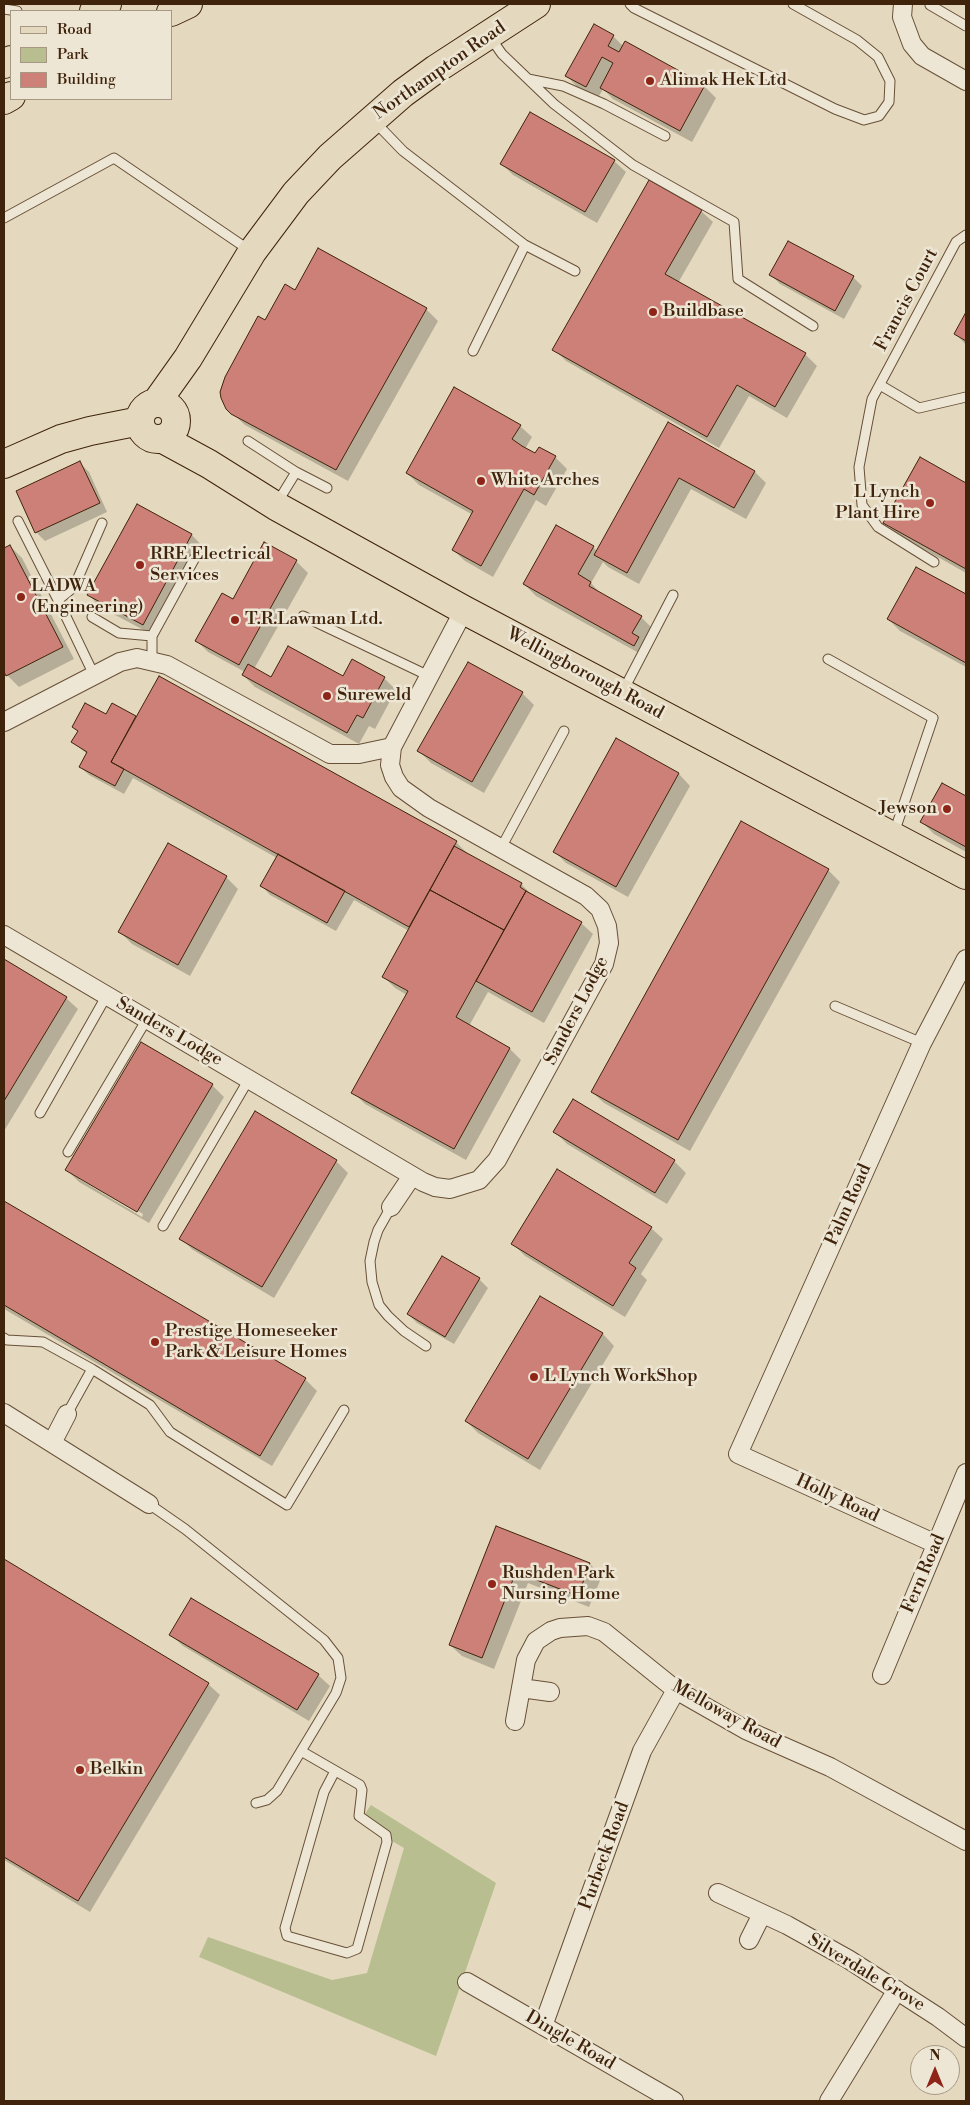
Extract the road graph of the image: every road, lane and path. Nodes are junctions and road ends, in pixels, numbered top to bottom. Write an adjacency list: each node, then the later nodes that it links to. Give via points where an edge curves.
1 (107, 4): 9 (main road)
2 (188, 4): 10 (main road)
3 (536, 4): 12 (main road, Northampton Road)
4 (645, 4): 7 (lane)
5 (793, 4): 7 (lane, via 857,40 878,57 890,81 889,102 878,116 864,120 835,109)
6 (903, 4): 14 (street, via 902,17 912,44 922,56)
7 (632, 6)
8 (930, 6): 11 (lane)
9 (96, 10)
10 (172, 12)
11 (966, 26)
12 (489, 34): 13 (lane, via 502,54); 15 (main road, Northampton Road)
13 (528, 79): 16 (lane, via 571,90); 22 (lane, via 554,104 633,165 734,222 738,279)
14 (965, 79)
15 (372, 118): 19 (lane, via 403,152); 20 (main road, Northampton Road, via 296,193)
16 (665, 136)
17 (4, 218): 20 (lane, via 114,158)
18 (966, 235): 24 (lane, Francis Court, via 956,242)
19 (525, 245): 21 (lane); 23 (lane)
20 (252, 252): 26 (main road, Northampton Road, via 188,358)
21 (575, 271)
22 (813, 326)
23 (473, 351)
24 (880, 385): 25 (lane, via 919,408); 35 (lane, Francis Court, via 872,399 858,467 862,505 878,527)
25 (966, 398)
26 (161, 420): 28 (main road, via 61,439); 31 (main road, Wellingborough Road, via 209,464)
27 (248, 441): 29 (lane)
28 (4, 464)
29 (296, 472): 30 (lane); 31 (lane)
30 (327, 488)
31 (276, 506): 38 (main road, Wellingborough Road)
32 (18, 521): 37 (lane)
33 (102, 523): 37 (lane, via 74,587)
34 (197, 554): 41 (lane)
35 (934, 562)
36 (673, 595): 46 (lane)
37 (58, 600): 44 (lane)
38 (464, 610): 45 (street, Sanders Lodge); 46 (main road, Wellingborough Road)
39 (92, 616): 41 (lane, via 119,633)
40 (303, 616): 45 (lane)
41 (152, 636): 43 (lane)
42 (828, 659): 50 (lane, via 933,718)
43 (152, 660): 44 (street, via 138,658 120,662); 49 (street, via 168,665 330,754 359,754)
44 (94, 675): 47 (street)
45 (430, 676): 49 (street, Sanders Lodge)
46 (622, 693): 50 (main road, Wellingborough Road)
47 (6, 717)
48 (564, 731): 51 (lane)
49 (392, 747): 51 (street, Sanders Lodge, via 390,765 401,788 429,808)
50 (893, 836): 52 (main road, Wellingborough Road)
51 (501, 848): 62 (street, Sanders Lodge, via 586,896 600,909 607,926 607,954 488,1172 479,1180 450,1189 435,1187)
52 (966, 875)
53 (4, 935): 55 (street, Sanders Lodge)
54 (966, 959): 58 (street, Palm Road)
55 (107, 995): 57 (street, Sanders Lodge); 60 (lane)
56 (835, 1006): 58 (lane)
57 (147, 1019): 59 (street, Sanders Lodge); 61 (lane)
58 (922, 1043): 72 (street, Palm Road)
59 (249, 1079): 62 (street, Sanders Lodge); 64 (lane)
60 (40, 1113)
61 (68, 1152)
62 (412, 1176): 63 (street)
63 (391, 1208): 66 (lane, via 374,1242 370,1261 372,1282 379,1305 388,1316)
64 (163, 1226)
65 (4, 1338): 67 (lane, via 43,1342)
66 (426, 1346)
67 (92, 1369): 68 (lane, via 150,1405 170,1432 287,1505); 70 (lane)
68 (344, 1410)
69 (4, 1413): 71 (street)
70 (67, 1414): 71 (street)
71 (52, 1442): 74 (street)
72 (738, 1454): 75 (street, Holly Road)
73 (966, 1473): 75 (street, Fern Road)
74 (149, 1504): 81 (lane, via 185,1529 333,1649 341,1678 336,1693)
75 (936, 1544): 76 (street, Fern Road)
76 (882, 1675)
77 (521, 1688): 78 (street, Melloway Road, via 526,1660 536,1641 551,1630 579,1625 604,1632); 79 (street); 80 (street, Melloway Road)
78 (676, 1690): 84 (street, Melloway Road, via 746,1730 830,1767); 90 (street, Purbeck Road, via 642,1751)
79 (550, 1692)
80 (515, 1721)
81 (301, 1751): 82 (lane); 83 (lane, via 277,1791 267,1800)
82 (334, 1772): 82 (lane, via 324,1792 285,1928 287,1936 347,1953 357,1949 386,1842 383,1832 359,1816 360,1785)
83 (256, 1803)
84 (966, 1840)
85 (718, 1893): 86 (street, Silverdale Grove)
86 (762, 1914): 87 (street); 89 (street, Silverdale Grove, via 848,1959)
87 (749, 1940)
88 (466, 1982): 90 (street, Dingle Road)
89 (897, 1990): 91 (street, Silverdale Grove); 93 (street)
90 (543, 2026): 92 (street, Dingle Road)
91 (966, 2038)
92 (674, 2101)
93 (829, 2101)

